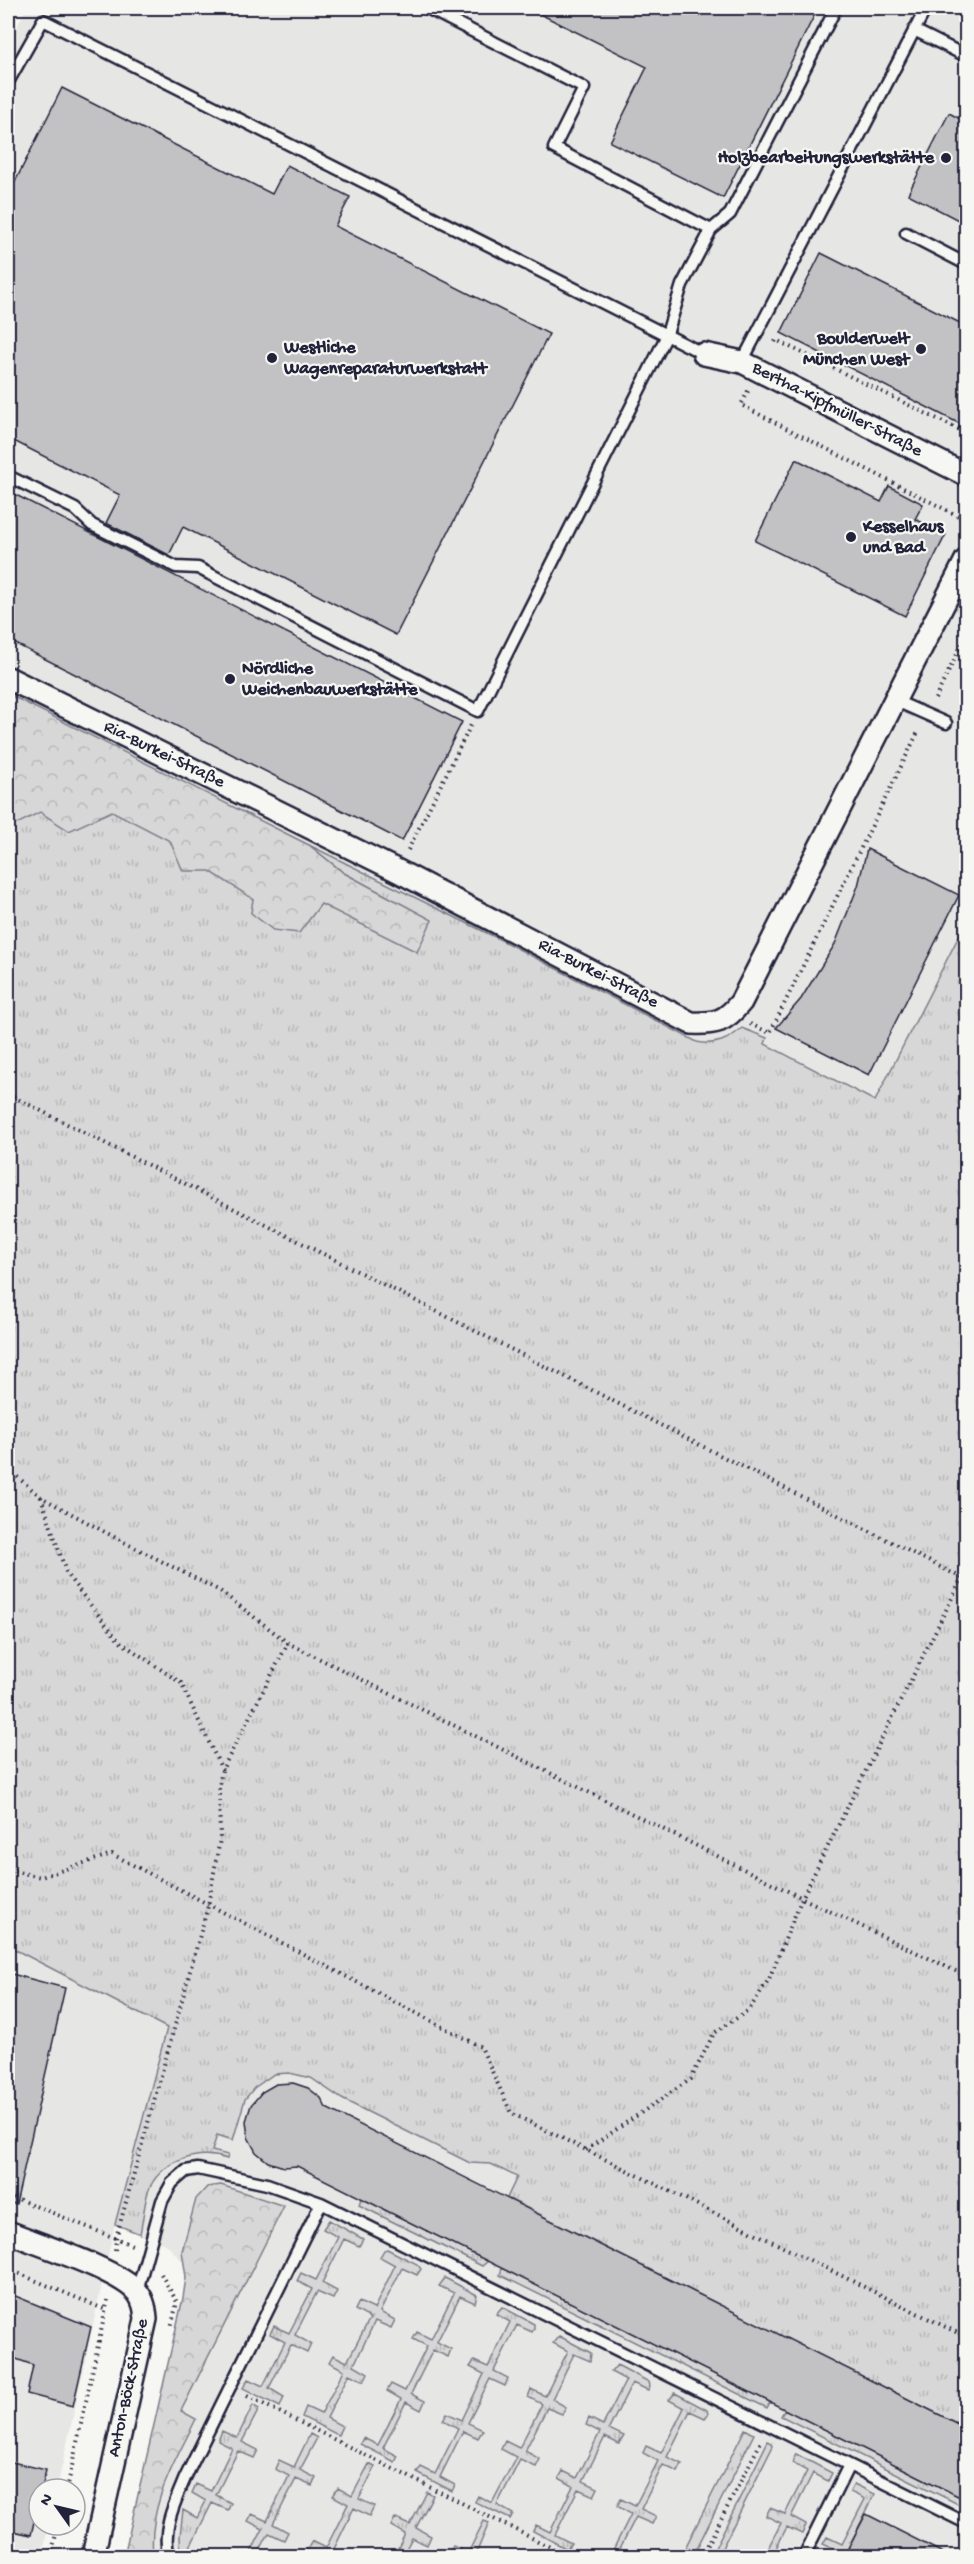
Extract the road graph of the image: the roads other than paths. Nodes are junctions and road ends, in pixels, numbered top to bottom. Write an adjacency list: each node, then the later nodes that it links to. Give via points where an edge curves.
1 (427, 8): 7 (lane, via 584,88 554,148)
2 (837, 8): 7 (lane, via 730,214)
3 (926, 8): 4 (lane)
4 (914, 30): 5 (lane); 12 (lane)
5 (966, 56)
6 (8, 82): 10 (lane, via 43,20)
7 (711, 230): 10 (lane, via 682,285)
8 (906, 233): 9 (lane)
9 (966, 264)
10 (666, 337): 11 (lane); 14 (lane, via 478,711 198,568 176,567 92,525 75,509)
11 (704, 354): 12 (street, Bertha-Kipfmüller-Straße)
12 (750, 367): 13 (street, Bertha-Kipfmüller-Straße)
13 (966, 475)
14 (8, 476)
15 (966, 560): 17 (street)
16 (8, 678): 17 (street, Ria-Burkei-Straße, via 398,870 691,1023 711,1024 730,1016 741,1002)
17 (896, 700): 18 (lane)
18 (946, 723)
19 (321, 2203): 21 (lane, via 267,2184 198,2169 186,2171 172,2183 162,2201); 22 (lane); 25 (lane, via 170,2512 166,2548)
20 (8, 2232): 21 (street, Anton-Böck-Straße, via 106,2270)
21 (137, 2291): 24 (street, Anton-Böck-Straße, via 146,2319)
22 (849, 2464): 23 (lane); 26 (lane)
23 (966, 2523)
24 (93, 2556)
25 (169, 2556)
26 (804, 2556)

